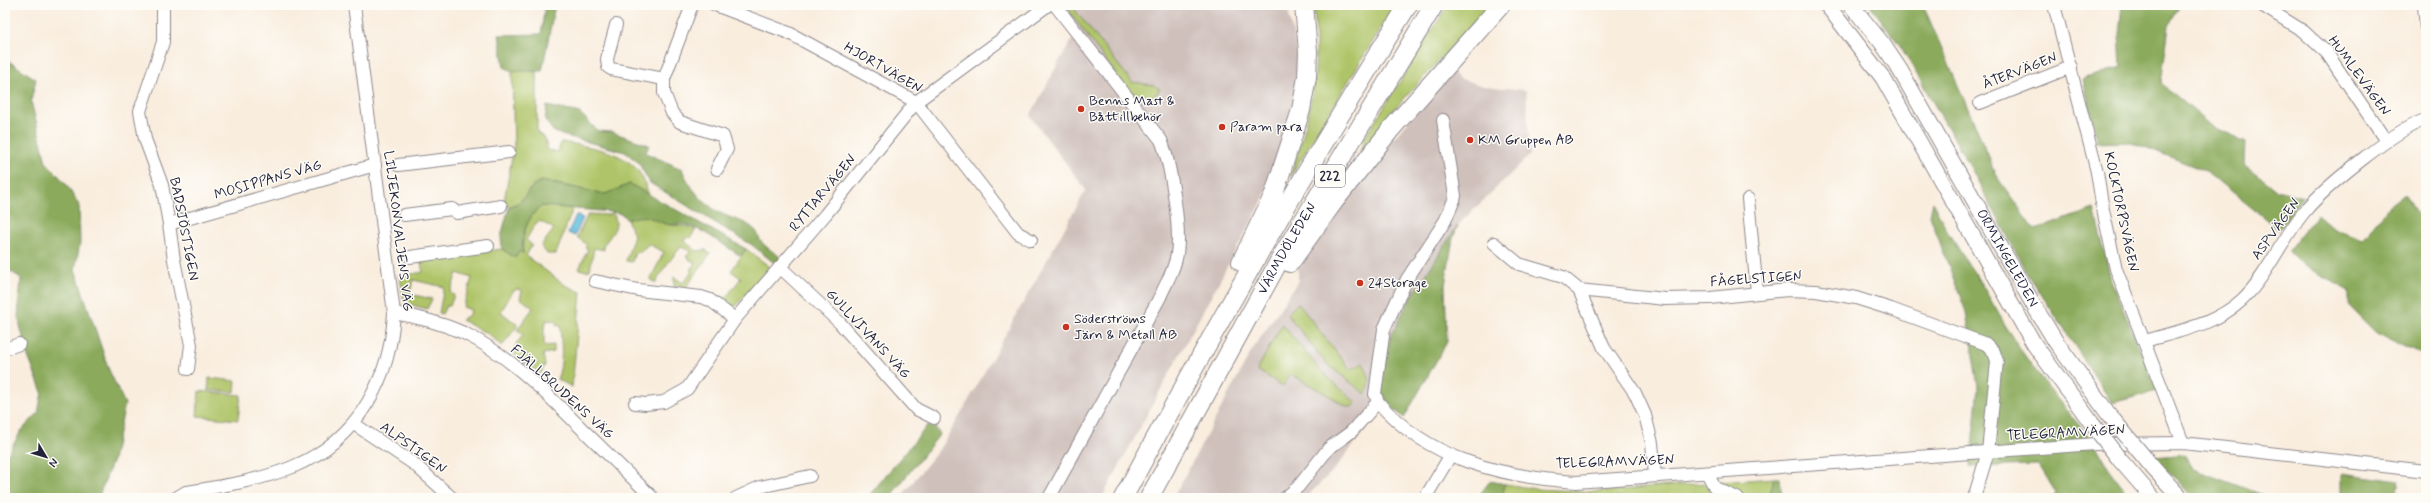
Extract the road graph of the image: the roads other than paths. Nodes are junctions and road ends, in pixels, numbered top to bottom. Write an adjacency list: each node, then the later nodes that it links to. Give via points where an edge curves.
1 (164, 5): 32 (street, BADSJÖSTIGEN, via 163,42 140,111 145,139 162,185)
2 (354, 5): 26 (street, LILJEKONVALJENS VÄG)
3 (692, 5): 19 (street)
4 (715, 5): 20 (street, HJORTVÄGEN, via 789,32)
5 (1048, 5): 20 (street, RYTTARVÄGEN)
6 (1055, 5): 65 (street, via 1161,140 1173,195 1178,245 1173,269 1160,297)
7 (1304, 5): 43 (highway, via 1308,52 1307,77 1292,140 1274,194 1252,238)
8 (1408, 5): 43 (highway, VÄRMDÖLEDEN / 222, via 1271,230)
9 (1434, 5): 47 (highway, VÄRMDÖLEDEN / 222, via 1358,127)
10 (1501, 5): 47 (highway, via 1386,135 1333,203)
11 (1827, 5): 60 (main road, ORMINGELEDEN, bridge, via 1883,78 2034,344)
12 (1851, 5): 74 (main road, ORMINGELEDEN, bridge, via 1900,70 2056,342 2110,416)
13 (2054, 5): 18 (street, KOCKTORPSVÄGEN)
14 (2424, 5): 17 (street)
15 (2263, 6): 24 (street, HUMLEVÄGEN, via 2303,32 2322,48)
16 (616, 25): 19 (street, via 607,59 608,67 621,72)
17 (2426, 28)
18 (2071, 67): 21 (street, ÅTERVÄGEN); 44 (street, KOCKTORPSVÄGEN, via 2097,172 2116,269)
19 (664, 79): 28 (street, via 664,93 672,113 680,122 723,136 727,149)
20 (916, 102): 33 (street, HJORTVÄGEN, via 1018,233); 37 (street, RYTTARVÄGEN)
21 (1980, 102)
22 (1443, 120): 49 (street, via 1455,196 1444,221 1407,279 1384,329 1375,394)
23 (2426, 120): 24 (street, ASPVÄGEN, via 2409,126)
24 (2386, 141): 44 (street, ASPVÄGEN, via 2306,210 2242,299 2208,322)
25 (508, 152): 27 (street, LILJEKONVALJENS VÄG)
26 (375, 165): 32 (street, MOSIPPANS VÄG); 41 (street, LILJEKONVALJENS VÄG)
27 (398, 165)
28 (717, 169)
29 (1748, 199): 40 (street)
30 (501, 206): 31 (street, LILJEKONVALJENS VÄG, via 457,213 452,209)
31 (404, 215)
32 (169, 224): 48 (street, BADSJÖSTIGEN, via 191,345)
33 (1031, 240)
34 (1494, 243): 39 (street, via 1519,264 1563,277)
35 (488, 246): 36 (street, LILJEKONVALJENS VÄG)
36 (410, 257)
37 (780, 267): 42 (street, RYTTARVÄGEN); 51 (street, GULLVIVANS VÄG, via 840,324 916,409)
38 (595, 281): 42 (street, via 638,290 701,297 710,300)
39 (1579, 290): 40 (street, FÅGELSTIGEN, via 1665,299); 59 (street, via 1604,348 1635,393 1645,416 1652,443)
40 (1757, 292): 54 (street, FÅGELSTIGEN, via 1816,291 1856,298 1931,323 1991,347 1997,361)
41 (394, 313): 52 (street, LILJEKONVALJENS VÄG, via 393,336 386,368); 63 (street, FJÄLLBRUDENS VÄG, via 423,318 450,327 502,356 556,402)
42 (735, 319): 50 (street, RYTTARVÄGEN, via 687,389 664,402)
43 (1209, 339): 66 (highway, VÄRMDÖLEDEN / 222)
44 (2145, 341): 53 (street, KOCKTORPSVÄGEN)
45 (20, 344): 46 (street)
46 (5, 349)
47 (1229, 349): 67 (highway, VÄRMDÖLEDEN / 222)
48 (188, 369)
49 (1378, 402): 55 (street, TELEGRAMVÄGEN, via 1400,423); 68 (street, via 1351,432 1329,448)
50 (635, 403)
51 (934, 418)
52 (354, 424): 61 (street, LILJEKONVALJENS VÄG, via 322,452 278,473 186,492); 62 (street, ALPSTIGEN, via 414,464)
53 (2183, 443): 54 (street, TELEGRAMVÄGEN, via 2095,444); 56 (street, TELEGRAMVÄGEN)
54 (1988, 452): 57 (street, TELEGRAMVÄGEN); 71 (street, FÅGELSTIGEN)
55 (1450, 456): 59 (street, TELEGRAMVÄGEN, via 1499,471 1548,480 1576,482); 69 (street)
56 (2426, 472)
57 (1707, 473): 59 (street, TELEGRAMVÄGEN); 70 (street, via 1715,488)
58 (810, 476): 64 (street, via 760,487)
59 (1655, 476)
60 (2138, 483): 72 (main road); 73 (main road)
61 (176, 498)
62 (452, 498)
63 (653, 498)
64 (736, 498)
65 (1049, 498)
66 (1123, 498)
67 (1149, 498)
68 (1286, 498)
69 (1425, 498)
70 (1737, 498)
71 (1974, 498)
72 (2147, 498)
73 (2153, 498)
74 (2181, 498)

